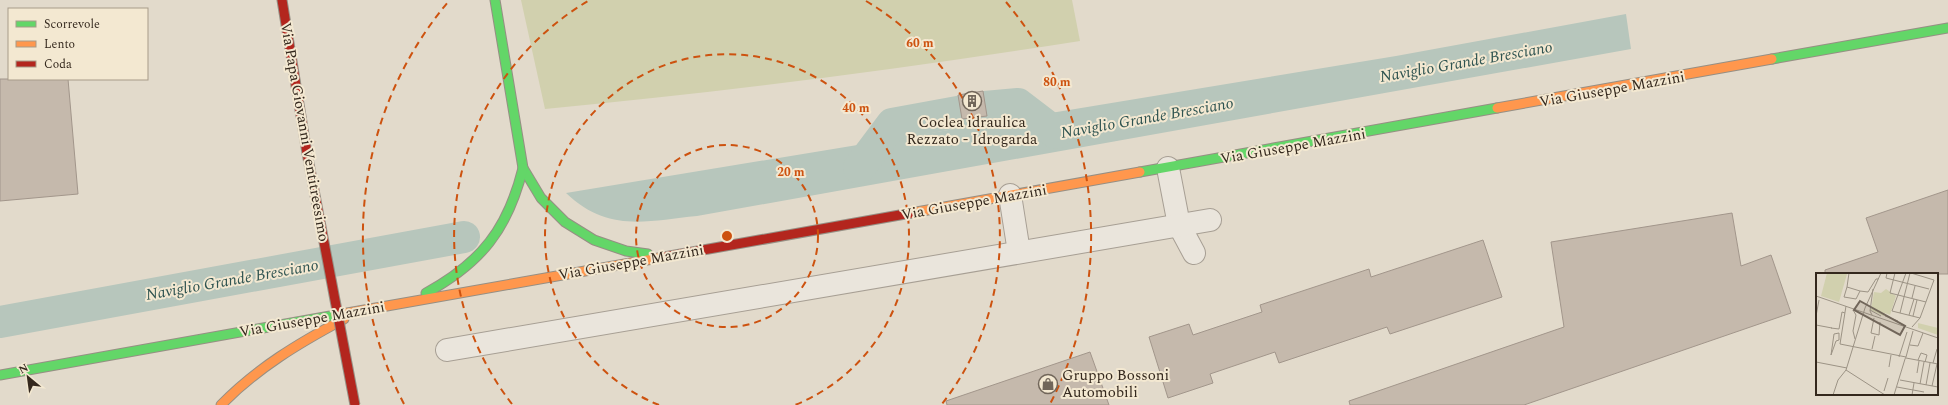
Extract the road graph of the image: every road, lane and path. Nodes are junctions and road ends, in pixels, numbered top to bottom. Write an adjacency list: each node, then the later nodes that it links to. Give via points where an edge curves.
1 (282, 0): 17 (main road, Via Papa Giovanni Ventitreesimo, bridge, via 307,153)
2 (495, 0): 4 (main road)
3 (1948, 28): 5 (main road, Via Giuseppe Mazzini)
4 (523, 168): 11 (main road, via 541,198 565,222 594,240 626,251); 12 (main road, via 514,203 496,235 473,262 444,284)
5 (1168, 168): 6 (main road, Via Giuseppe Mazzini); 8 (street)
6 (1010, 195): 9 (street); 11 (main road, Via Giuseppe Mazzini)
7 (1210, 220): 8 (street)
8 (1179, 225): 9 (street); 10 (street)
9 (1019, 252): 14 (street)
10 (1194, 253)
11 (663, 256): 12 (main road, Via Giuseppe Mazzini)
12 (410, 301): 13 (main road, Via Giuseppe Mazzini)
13 (362, 310): 15 (main road, Via Giuseppe Mazzini); 16 (main road, via 295,346 236,388)
14 (448, 350)
15 (0, 375)
16 (221, 405)
17 (355, 405)

